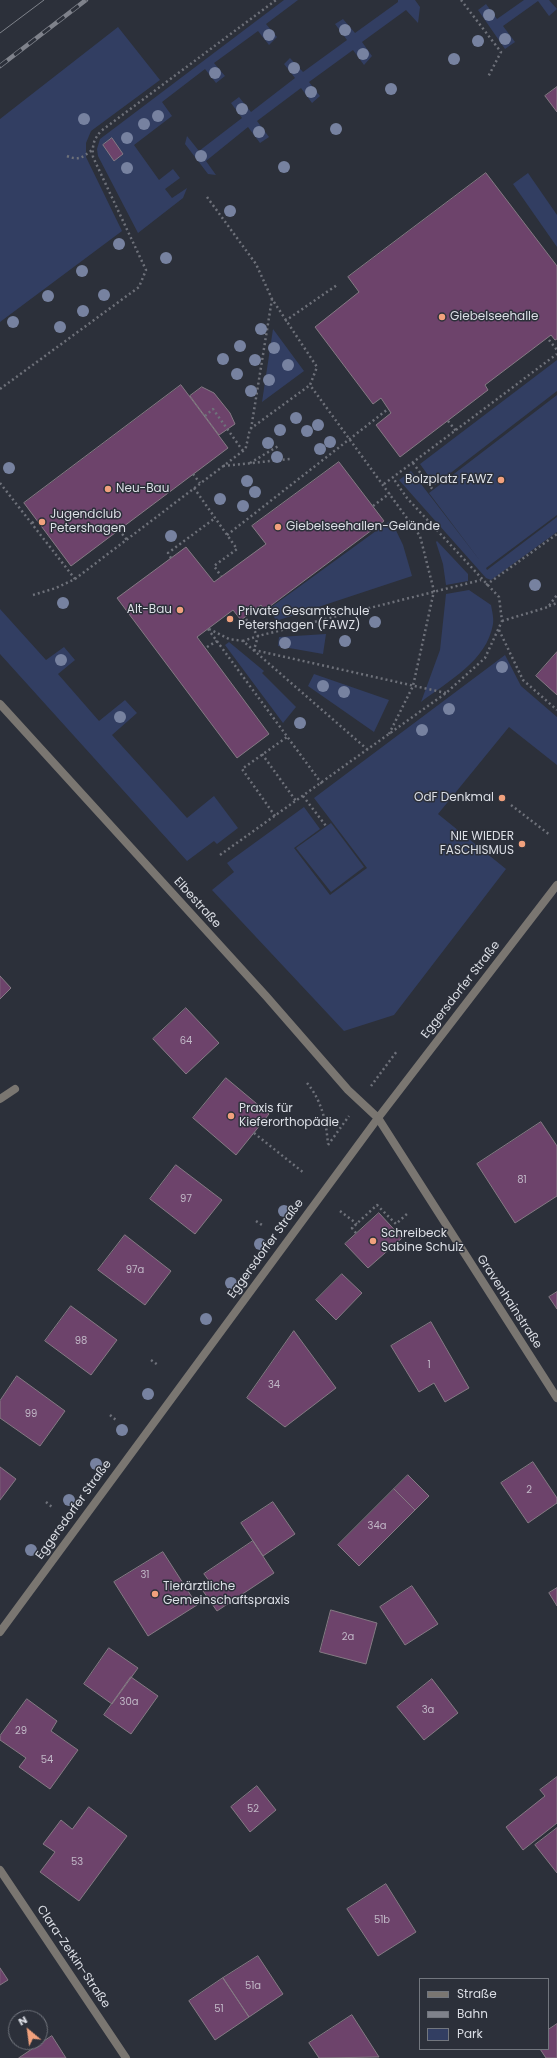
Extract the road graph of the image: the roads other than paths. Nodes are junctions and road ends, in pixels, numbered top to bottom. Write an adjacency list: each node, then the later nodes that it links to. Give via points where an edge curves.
1 (0, 704): 5 (street, Elbestraße, via 266,996 348,1090)
2 (557, 885): 5 (street, Eggersdorfer Straße)
3 (15, 1089): 4 (street)
4 (0, 1099)
5 (378, 1118): 6 (street, Gravenhainstraße); 7 (street, Eggersdorfer Straße)
6 (557, 1398)
7 (0, 1632)
8 (0, 1870): 9 (street, Clara-Zetkin-Straße)
9 (126, 2058)

